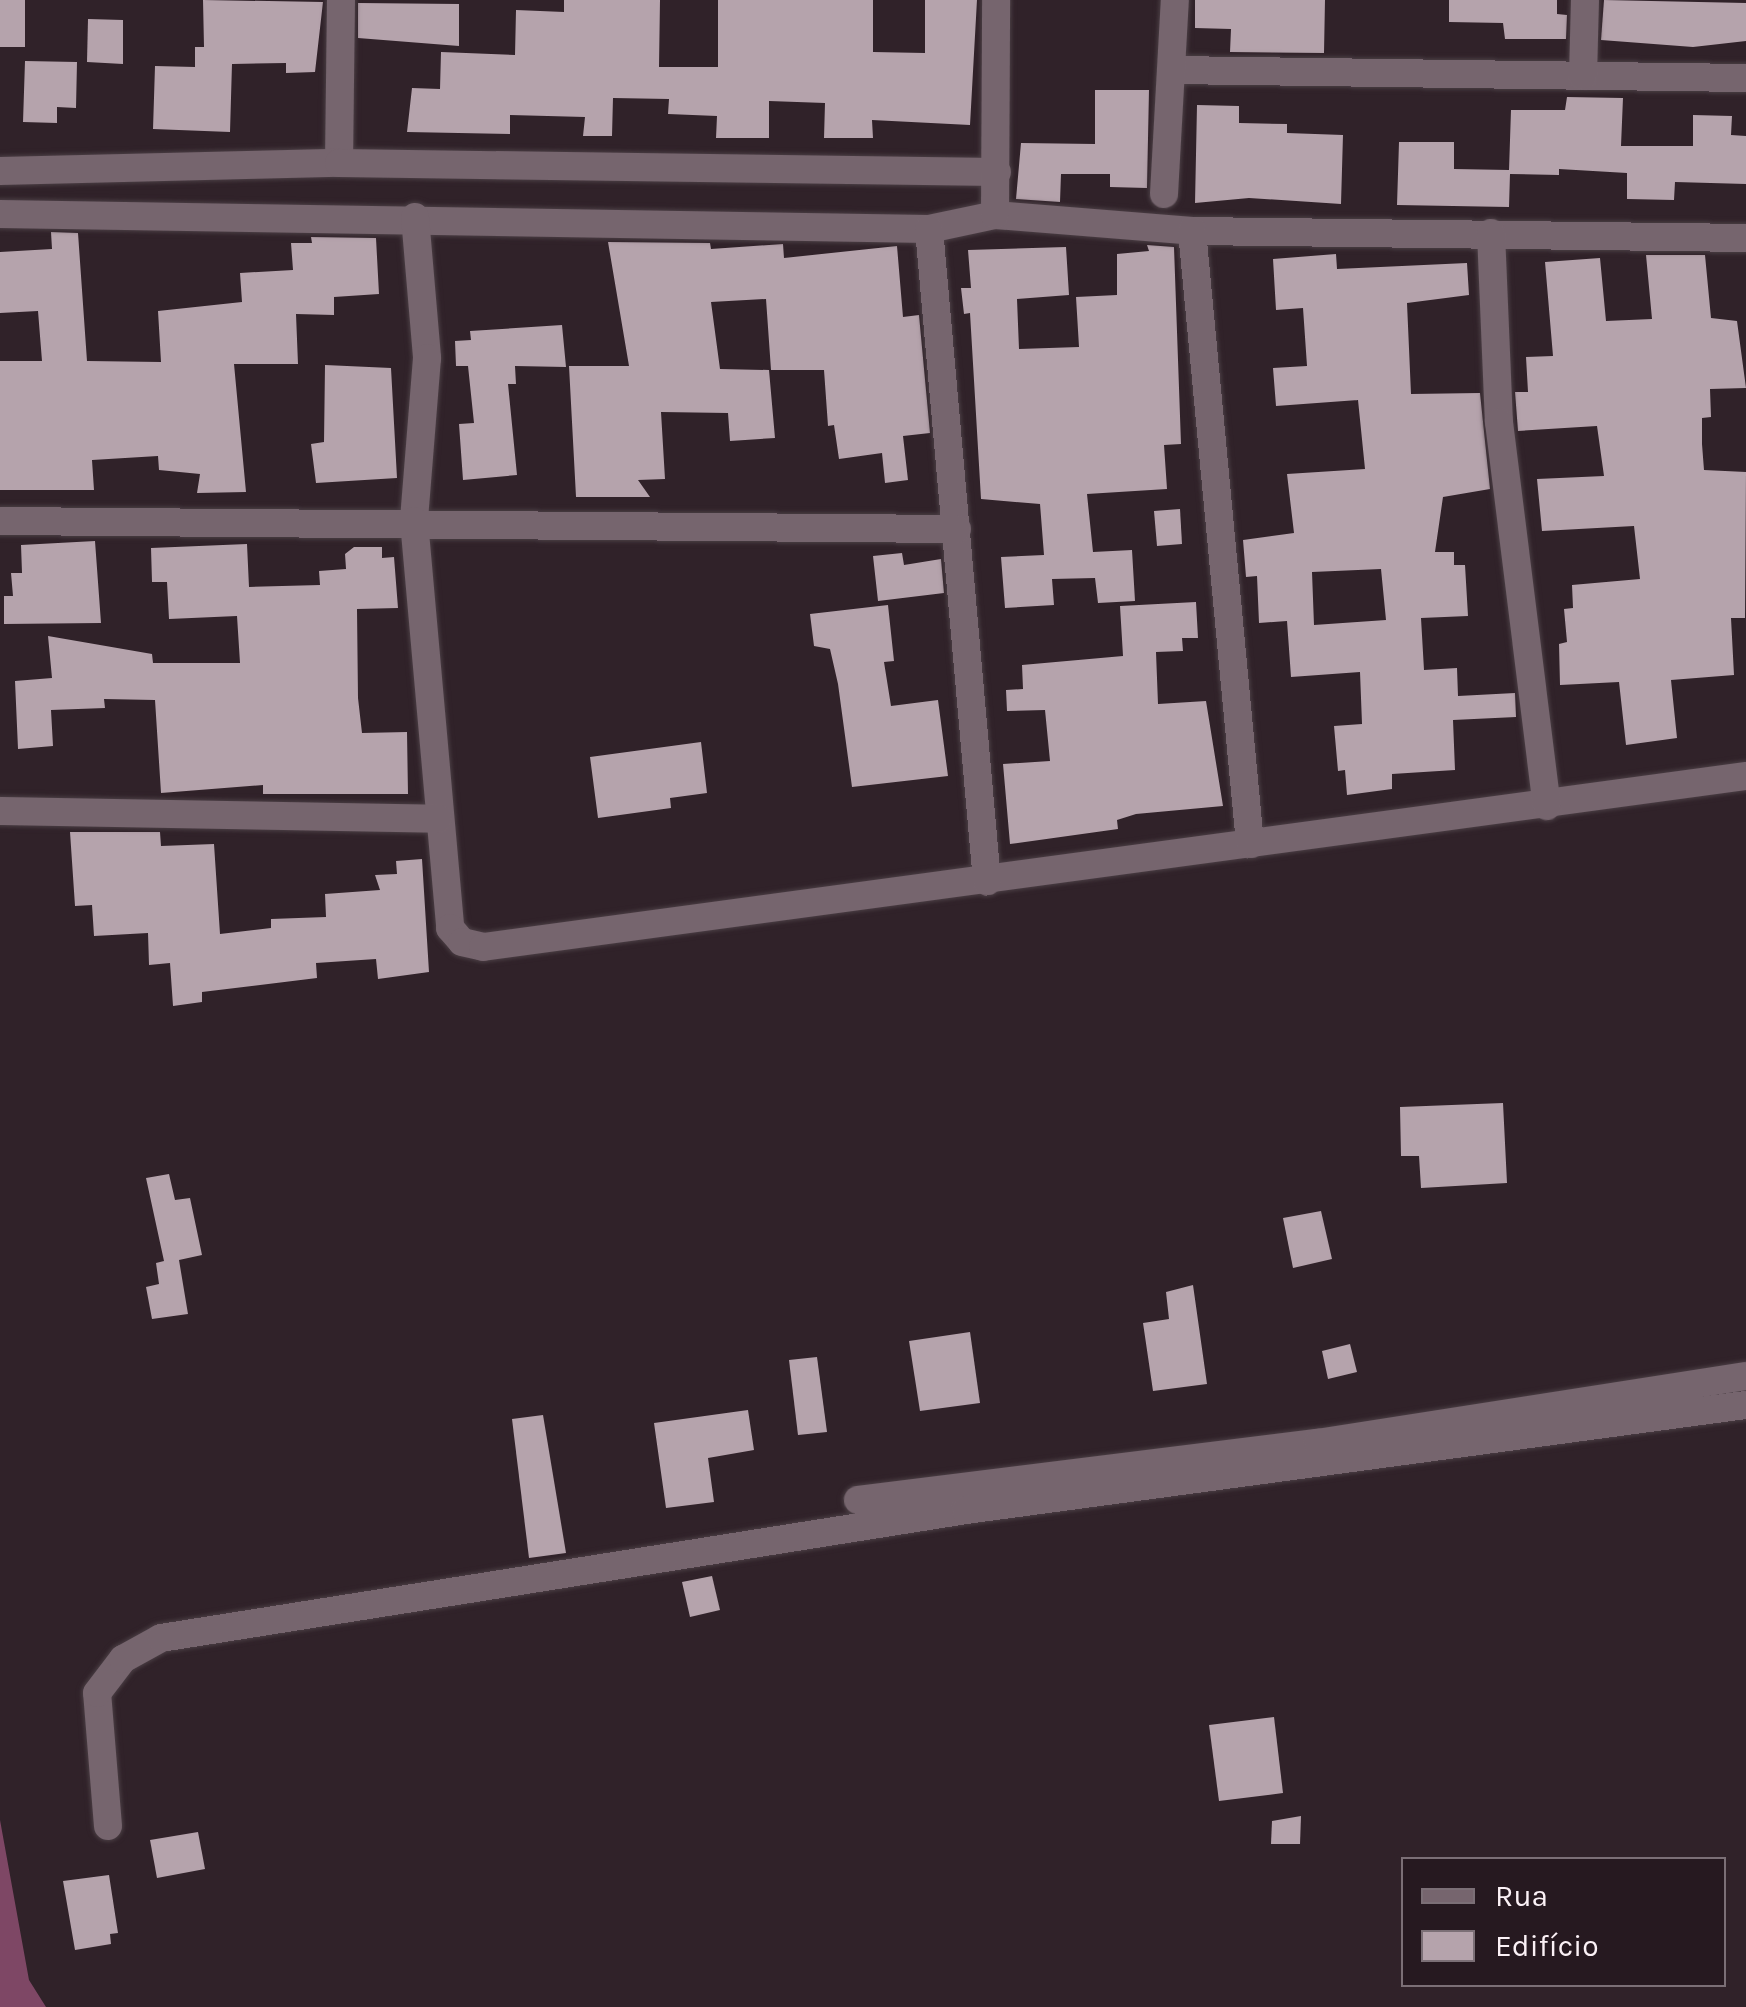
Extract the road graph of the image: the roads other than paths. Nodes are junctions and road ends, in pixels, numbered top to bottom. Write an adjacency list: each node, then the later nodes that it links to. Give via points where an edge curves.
1 (341, 0): 8 (street)
2 (996, 0): 10 (street)
3 (1175, 0): 5 (street)
4 (1584, 0): 6 (street)
5 (1172, 70): 6 (street); 11 (street)
6 (1583, 76): 7 (street)
7 (1746, 78)
8 (339, 163): 9 (street); 10 (street)
9 (0, 171)
10 (997, 172): 13 (street)
11 (1164, 194)
12 (0, 214): 14 (street)
13 (994, 215): 15 (street); 16 (street)
14 (415, 217): 15 (street); 20 (street, via 426,358)
15 (930, 228): 21 (street)
16 (1192, 231): 17 (street); 26 (street)
17 (1491, 233): 18 (street); 23 (street, via 1500,422)
18 (1746, 238)
19 (0, 521): 20 (street)
20 (414, 521): 21 (street); 25 (street)
21 (957, 528): 27 (street)
22 (1746, 776): 23 (street)
23 (1548, 806): 26 (street)
24 (0, 811): 25 (street)
25 (438, 819): 27 (street, via 450,928 462,942 483,947)
26 (1250, 844): 27 (street)
27 (987, 881)
28 (1746, 1376): 30 (street, via 1318,1443)
29 (1746, 1405): 31 (street, via 966,1510 161,1638 123,1658 97,1693)
30 (858, 1500)
31 (108, 1826)

